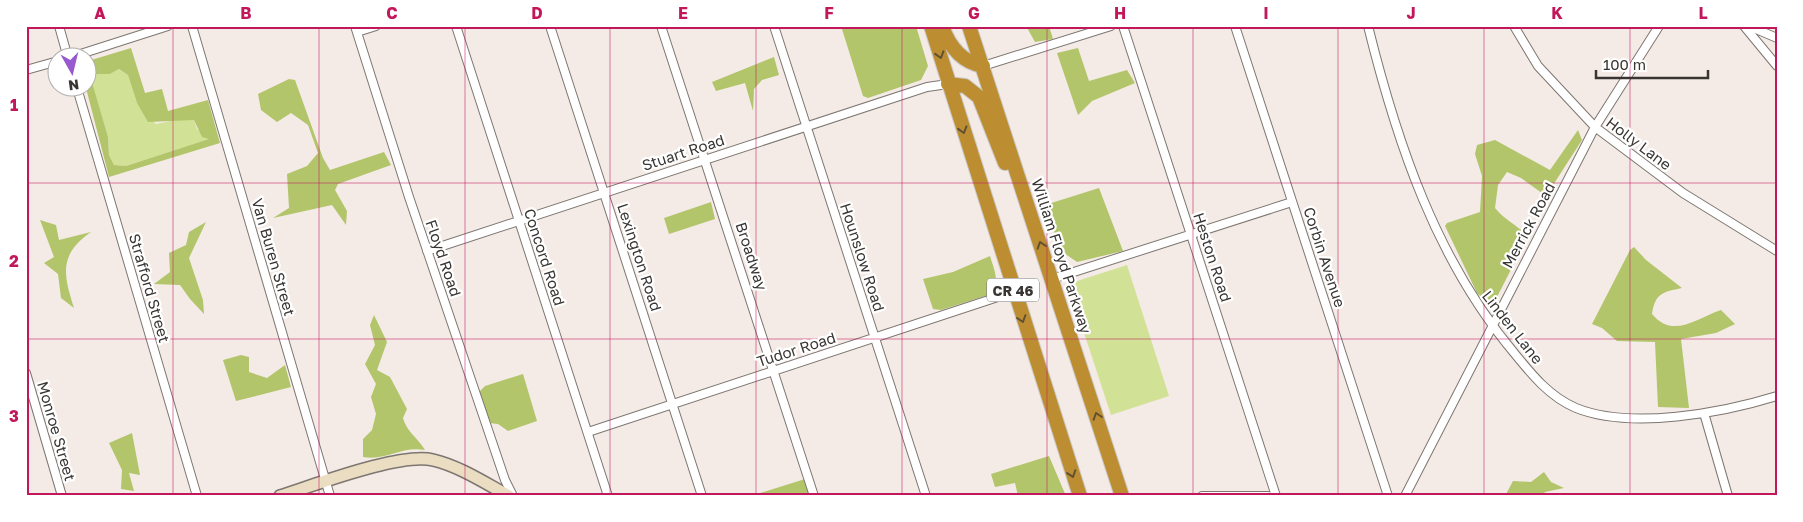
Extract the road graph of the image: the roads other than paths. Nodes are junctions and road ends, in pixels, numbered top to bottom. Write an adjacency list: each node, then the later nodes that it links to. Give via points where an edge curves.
1 (59, 26): 22 (street)
2 (168, 26): 23 (street)
3 (192, 26): 50 (street, Van Buren Street)
4 (376, 26): 20 (street)
5 (456, 26): 36 (street, Concord Road)
6 (550, 26): 33 (street, Lexington Road)
7 (661, 26): 32 (street, Broadway)
8 (774, 26): 30 (street, Hounslow Road)
9 (931, 26): 28 (highway, CR 46, one-way to 28)
10 (942, 26): 25 (highway, via 956,52)
11 (969, 26): 25 (highway, William Floyd Parkway / CR 46)
12 (1111, 26): 25 (street)
13 (1123, 26): 37 (street, Heston Road)
14 (1235, 26): 34 (street, Corbin Avenue)
15 (1368, 26): 42 (street, Linden Lane, via 1395,126 1440,238)
16 (1514, 26): 31 (street, Holly Lane, via 1538,66)
17 (1660, 26): 31 (street, Merrick Road)
18 (1744, 26): 26 (street)
19 (1749, 26): 21 (street)
20 (356, 29): 38 (street, Floyd Road)
21 (1777, 38)
22 (65, 48)
23 (97, 48)
24 (48, 64): 27 (street)
25 (983, 66): 35 (highway, William Floyd Parkway / CR 46)
26 (1777, 66)
27 (26, 70)
28 (948, 84): 30 (street, Stuart Road, via 927,87); 35 (highway, via 969,88 982,100 1014,183); 41 (highway, CR 46, one-way to 41)
29 (80, 98): 52 (street, Strafford Street)
30 (806, 126): 32 (street, Stuart Road); 43 (street, Hounslow Road)
31 (1595, 127): 39 (street, Holly Lane, via 1683,193); 42 (street, Merrick Road)
32 (706, 159): 33 (street, Stuart Road); 44 (street, Broadway)
33 (605, 192): 36 (street, Stuart Road); 47 (street, Lexington Road)
34 (1292, 202): 37 (street); 65 (street, Corbin Avenue)
35 (1030, 210): 40 (highway, William Floyd Parkway / CR 46, one-way to 35)
36 (519, 221): 38 (street, Stuart Road); 49 (street, Concord Road)
37 (1191, 234): 40 (street); 64 (street, Heston Road)
38 (427, 251): 55 (street, Floyd Road)
39 (1777, 252)
40 (1052, 279): 61 (highway, William Floyd Parkway / CR 46, one-way to 40)
41 (1013, 292): 43 (street, Tudor Road); 60 (highway, CR 46, one-way to 60)
42 (1491, 326): 48 (street, Linden Lane, via 1533,376 1552,394 1576,408 1613,416 1644,418); 66 (street, Merrick Road)
43 (874, 338): 44 (street, Tudor Road); 59 (street, Hounslow Road)
44 (774, 370): 47 (street, Tudor Road); 58 (street, Broadway)
45 (26, 373): 51 (street, Monroe Street)
46 (1777, 396): 48 (street, Linden Lane)
47 (673, 404): 49 (street, Tudor Road); 57 (street, Lexington Road)
48 (1704, 413): 67 (street)
49 (588, 432): 56 (street, Concord Road)
50 (326, 482): 53 (street); 54 (street, Van Buren Street); 55 (street, via 404,459 422,458 446,464)
51 (62, 496)
52 (197, 496)
53 (280, 496)
54 (330, 496)
55 (511, 496)
56 (608, 496)
57 (702, 496)
58 (814, 496)
59 (926, 496)
60 (1080, 496)
61 (1122, 496)
62 (1202, 496): 63 (street)
63 (1268, 496)
64 (1276, 496)
65 (1388, 496)
66 (1405, 496)
67 (1728, 496)

